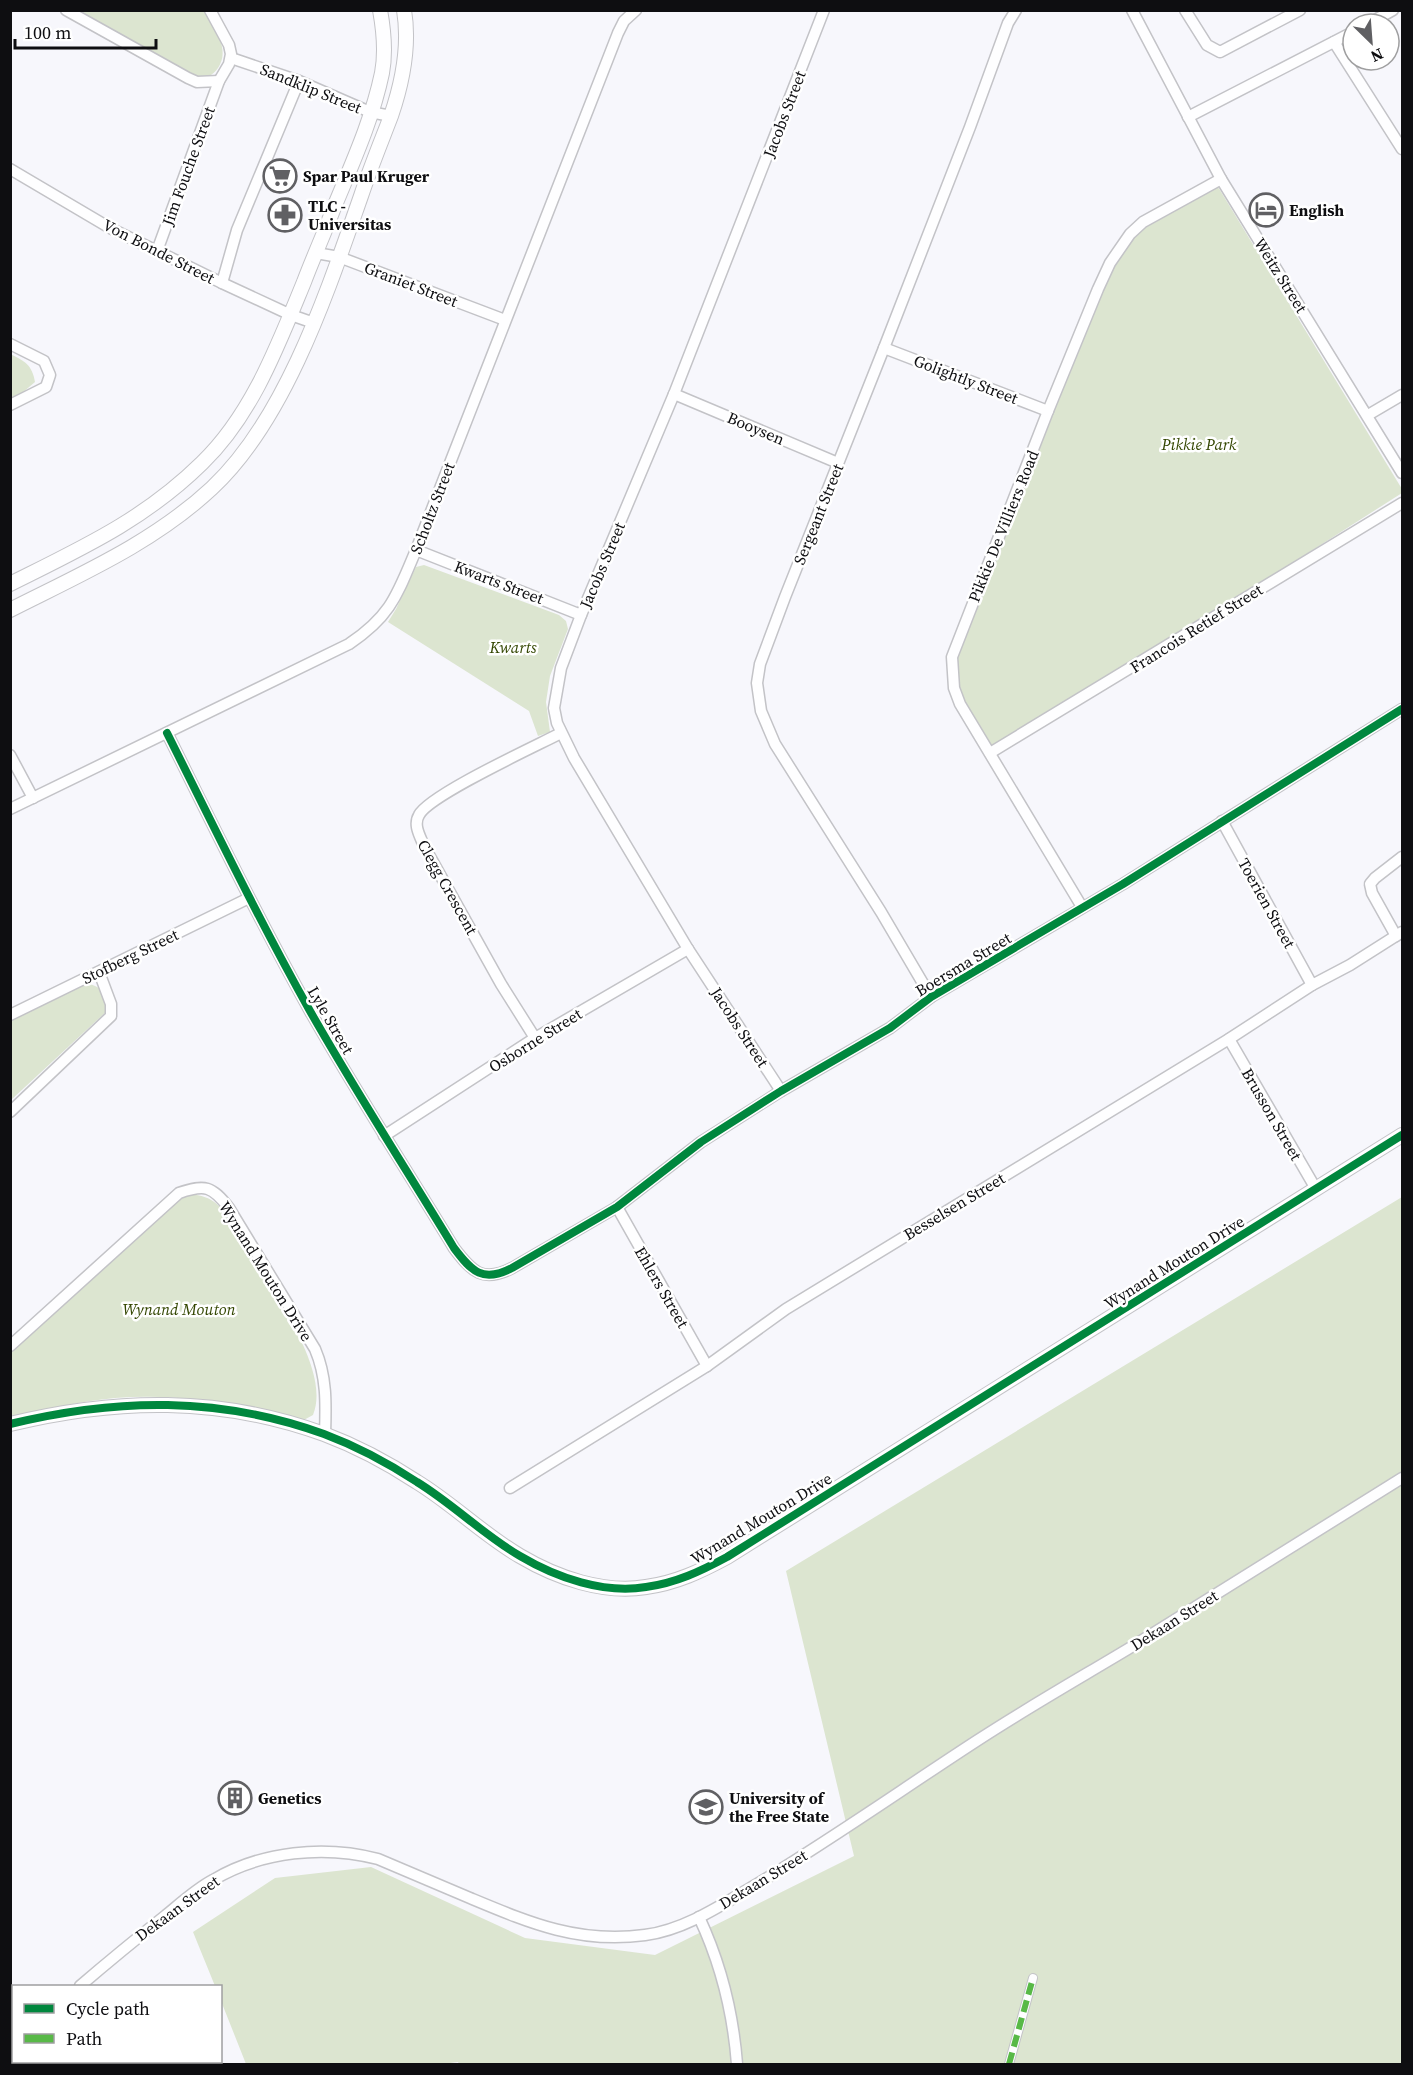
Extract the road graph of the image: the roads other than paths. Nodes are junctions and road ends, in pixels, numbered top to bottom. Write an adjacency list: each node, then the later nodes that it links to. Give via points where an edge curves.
1 (66, 10): 15 (street, Jim Fouche Street, via 188,78 197,82)
2 (210, 10): 14 (street, via 229,45)
3 (380, 10): 17 (street, via 385,35 382,73)
4 (404, 10): 18 (street, via 408,35 405,62)
5 (636, 10): 11 (street, Scholtz Street)
6 (824, 10): 32 (street, Jacobs Street)
7 (1016, 10): 31 (street, Sergeant Street)
8 (1132, 10): 19 (street, Weitz Street)
9 (1185, 10): 10 (street, via 1207,45 1220,52)
10 (1300, 10)
11 (621, 16): 28 (street, Scholtz Street)
12 (1341, 38): 13 (street)
13 (1334, 42): 19 (street); 20 (street)
14 (231, 58): 15 (street, Jim Fouche Street); 16 (street, Sandklip Street)
15 (219, 81): 23 (street, Jim Fouche Street)
16 (299, 81): 17 (street, Sandklip Street); 26 (street, via 237,230)
17 (370, 112): 18 (street, Sandklip Street); 24 (street)
18 (391, 116): 25 (street)
19 (1188, 117): 22 (street, Weitz Street)
20 (1402, 149)
21 (10, 169): 23 (street, Von Bonde Street)
22 (1221, 179): 35 (street, Pikkie De Villiers Road, via 1143,222 1121,247 1098,289); 36 (street, Weitz Street)
23 (157, 251): 26 (street, Von Bonde Street)
24 (316, 253): 25 (street, Graniet Street); 27 (street)
25 (339, 257): 28 (street, Graniet Street); 29 (street)
26 (222, 283): 27 (street, Von Bonde Street)
27 (291, 315): 29 (street, Von Bonde Street); 39 (street, via 238,418 210,454)
28 (505, 320): 42 (street, Scholtz Street)
29 (314, 323): 40 (street, via 288,380 252,440)
30 (10, 344): 34 (street, via 44,361 50,375 46,387)
31 (884, 348): 35 (street, Golightly Street); 37 (street, Sergeant Street)
32 (674, 394): 37 (street, Booysen); 45 (street, Jacobs Street)
33 (1402, 395): 36 (street)
34 (10, 405)
35 (1048, 411): 49 (street, Pikkie De Villiers Road, via 952,657 954,688 960,704)
36 (1368, 416): 38 (street, Weitz Street)
37 (838, 463): 61 (street, Sergeant Street, via 760,664 758,698 783,758)
38 (1402, 473)
39 (179, 483): 40 (street); 43 (street, via 144,512 100,539)
40 (196, 501): 44 (street, via 109,561)
41 (1402, 503): 49 (street, Francois Retief Street)
42 (416, 550): 45 (street, Kwarts Street); 47 (street, Scholtz Street, via 389,609 370,630 334,652)
43 (10, 584)
44 (10, 610)
45 (581, 615): 48 (street, Jacobs Street, via 556,688 554,708)
46 (1402, 710): 53 (street, Boersma Street)
47 (167, 733): 51 (street, Scholtz Street); 55 (street, Lyle Street)
48 (561, 733): 58 (street, Jacobs Street); 63 (street, Clegg Crescent, via 475,777 427,805 418,816 417,829 424,846)
49 (990, 753): 56 (street, Pikkie De Villiers Road)
50 (10, 755): 51 (street)
51 (33, 798): 52 (street, Scholtz Street)
52 (10, 809)
53 (1222, 821): 56 (street, Boersma Street); 60 (street, Toerien Street)
54 (1402, 857): 57 (street, via 1370,884)
55 (249, 898): 59 (street, Stofberg Street); 68 (street, Lyle Street)
56 (1082, 908): 61 (street, Boersma Street)
57 (1399, 934): 60 (street, Besselsen Street)
58 (688, 949): 63 (street, Osborne Street); 65 (street, Jacobs Street)
59 (99, 972): 62 (street, Stofberg Street); 66 (street, via 111,1004 111,1016)
60 (1312, 985): 64 (street, Besselsen Street)
61 (931, 997): 65 (street, Boersma Street, via 890,1028)
62 (10, 1015)
63 (535, 1038): 68 (street, Osborne Street)
64 (1229, 1039): 69 (street, Brusson Street); 73 (street, Besselsen Street, via 786,1309)
65 (781, 1090): 70 (street, Boersma Street, via 701,1142)
66 (10, 1112)
67 (1402, 1135): 69 (street, Wynand Mouton Drive)
68 (384, 1136): 71 (street, Lyle Street, via 466,1264 475,1272 488,1275)
69 (1316, 1189): 75 (street, Wynand Mouton Drive, via 727,1557 672,1582 616,1588 592,1585 545,1569 519,1556 418,1482)
70 (617, 1207): 71 (street, Boersma Street); 73 (street, Ehlers Street)
71 (512, 1268)
72 (10, 1346): 75 (street, Wynand Mouton Drive, via 179,1193 193,1188 211,1189 229,1208 315,1349 324,1373)
73 (707, 1366): 77 (street, Besselsen Street)
74 (10, 1424): 75 (street, Wynand Mouton Drive, via 92,1408 171,1405 252,1414)
75 (325, 1435)
76 (1402, 1478): 78 (street, Dekaan Street, via 979,1739 778,1872)
77 (510, 1488)
78 (699, 1917): 80 (street, Dekaan Street, via 648,1935 586,1936 526,1922 378,1859 338,1852 295,1853 257,1861 213,1879); 81 (street, via 726,1988)
79 (1033, 1978): 82 (street)
80 (81, 1985)
81 (736, 2064)
82 (1009, 2064)

